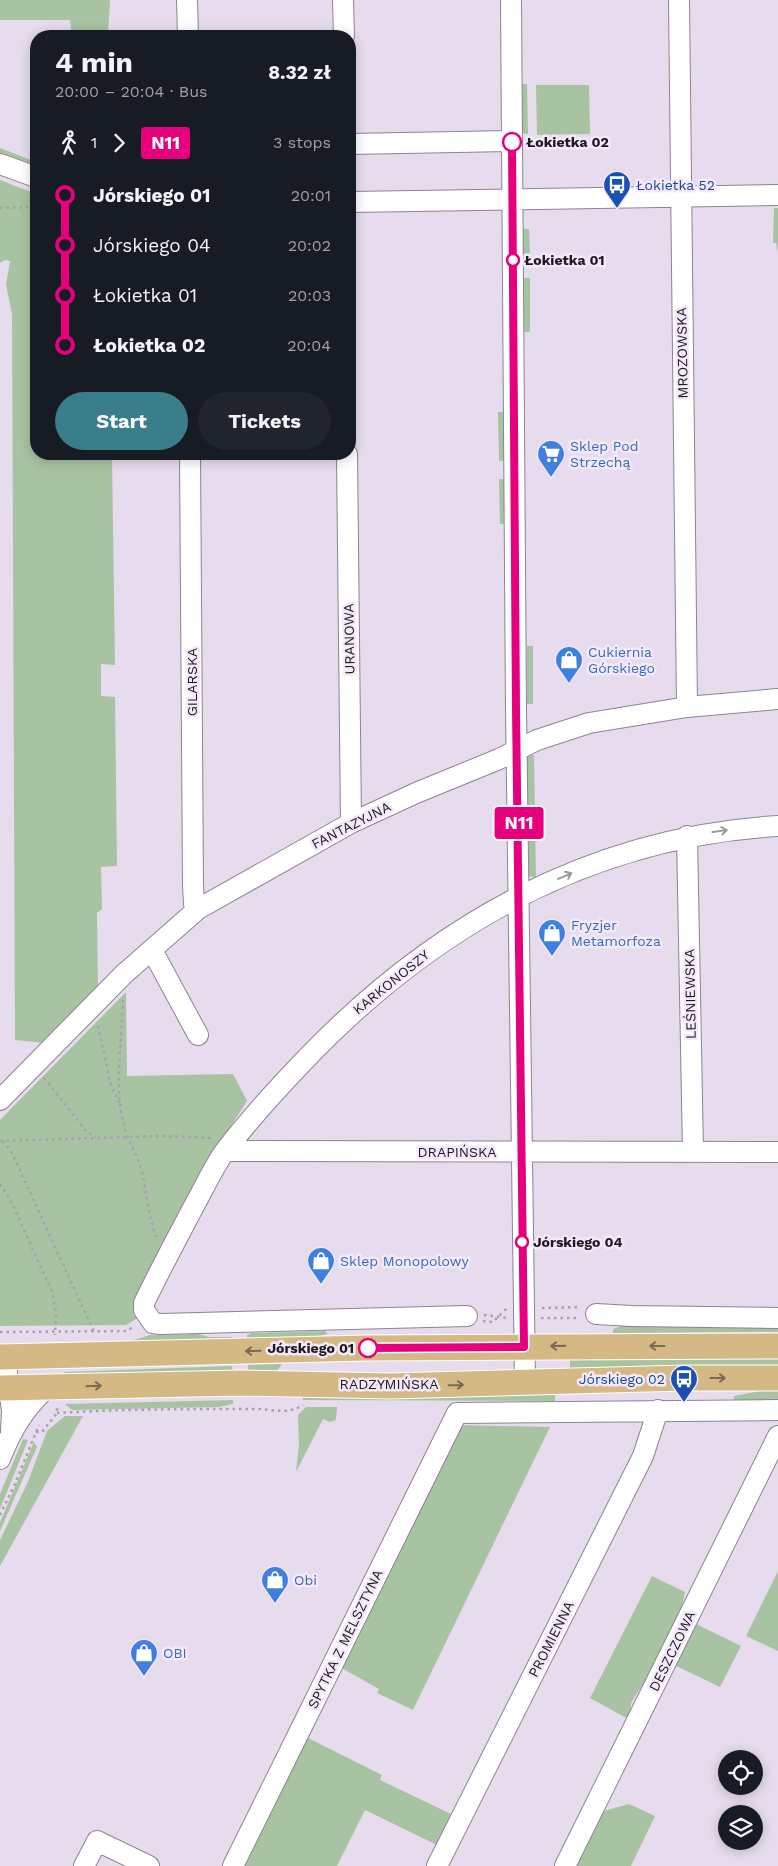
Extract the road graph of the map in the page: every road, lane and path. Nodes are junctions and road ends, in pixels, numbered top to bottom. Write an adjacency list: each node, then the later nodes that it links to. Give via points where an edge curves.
1 (187, 0): 5 (street)
2 (344, 0): 6 (street)
3 (511, 0): 7 (street)
4 (679, 0): 12 (street, MROZOWSKA)
5 (188, 30)
6 (344, 30)
7 (512, 142): 8 (street); 13 (street)
8 (356, 144)
9 (0, 164): 10 (street)
10 (30, 175)
11 (778, 195): 12 (street)
12 (680, 196): 13 (street); 20 (street, MROZOWSKA)
13 (512, 199): 14 (street); 21 (street)
14 (356, 202)
15 (30, 207): 16 (path)
16 (0, 208)
17 (190, 460): 26 (street, GILARSKA, via 193,885 194,904)
18 (347, 460): 22 (street, URANOWA)
19 (778, 699): 20 (street, FANTAZYJNA)
20 (688, 707): 21 (street, FANTAZYJNA, via 589,723 537,740)
21 (518, 750): 22 (street, FANTAZYJNA, via 416,792); 25 (street)
22 (351, 824): 26 (street, FANTAZYJNA)
23 (778, 826): 24 (street, KARKONOSZY, one-way to 23)
24 (687, 836): 25 (street, KARKONOSZY, one-way to 24, via 599,861); 39 (street, LEŚNIEWSKA)
25 (520, 895): 37 (street, KARKONOSZY, via 444,939 370,997); 38 (street)
26 (198, 909): 27 (street, FANTAZYJNA)
27 (152, 950): 28 (street, FANTAZYJNA); 30 (street)
28 (124, 974): 32 (street, FANTAZYJNA); 33 (path, via 119,1037)
29 (96, 1020): 33 (path, via 112,1085)
30 (198, 1035)
31 (41, 1075): 35 (path, via 87,1132)
32 (0, 1100)
33 (121, 1106): 34 (path)
34 (129, 1137): 35 (path); 37 (path); 42 (path, via 142,1174 149,1220)
35 (97, 1138): 36 (path)
36 (1, 1141): 53 (path, via 11,1151)
37 (221, 1145): 38 (street, DRAPIŃSKA); 42 (street, KARKONOSZY)
38 (521, 1152): 39 (street, DRAPIŃSKA); 58 (street)
39 (693, 1152): 40 (street, DRAPIŃSKA)
40 (778, 1152)
41 (0, 1184): 52 (path, via 12,1203 52,1292 56,1310)
42 (165, 1260): 47 (street, KARKONOSZY, via 144,1303)
43 (513, 1308): 48 (path, via 506,1308)
44 (537, 1308): 45 (path, via 585,1307)
45 (596, 1314): 50 (path, via 585,1318); 51 (street)
46 (467, 1316): 47 (street, via 161,1324 153,1323); 48 (path); 48 (path, via 492,1322)
47 (147, 1317): 53 (path, via 126,1331)
48 (498, 1317): 49 (path)
49 (508, 1318)
50 (533, 1318)
51 (778, 1318)
52 (55, 1331): 53 (path); 54 (path); 55 (path)
53 (93, 1331): 56 (path)
54 (0, 1332)
55 (54, 1338)
56 (96, 1338)
57 (778, 1346): 58 (main road, one-way to 58)
58 (524, 1347): 59 (main road, one-way to 59); 61 (street)
59 (3, 1372): 62 (main road, RADZYMIŃSKA); 69 (street, via 12,1411)
60 (778, 1378): 61 (main road, RADZYMIŃSKA, one-way to 60)
61 (525, 1383): 62 (main road, RADZYMIŃSKA, one-way to 61, via 235,1383 391,1386)
62 (51, 1396): 66 (path); 69 (street, via 24,1410)
63 (308, 1404): 66 (path, via 287,1411 254,1408)
64 (658, 1410): 65 (street); 75 (street, SPYTKA Z MELSZTYNA, via 457,1413); 76 (street, PROMIENNA, via 643,1456)
65 (778, 1410)
66 (57, 1413): 68 (path)
67 (42, 1418): 72 (path)
68 (42, 1432)
69 (11, 1433): 71 (street)
70 (778, 1436): 77 (street, DESZCZOWA)
71 (0, 1459)
72 (0, 1515)
73 (84, 1866): 74 (street, via 97,1841)
74 (149, 1866)
75 (232, 1866)
76 (437, 1866)
77 (565, 1866)

